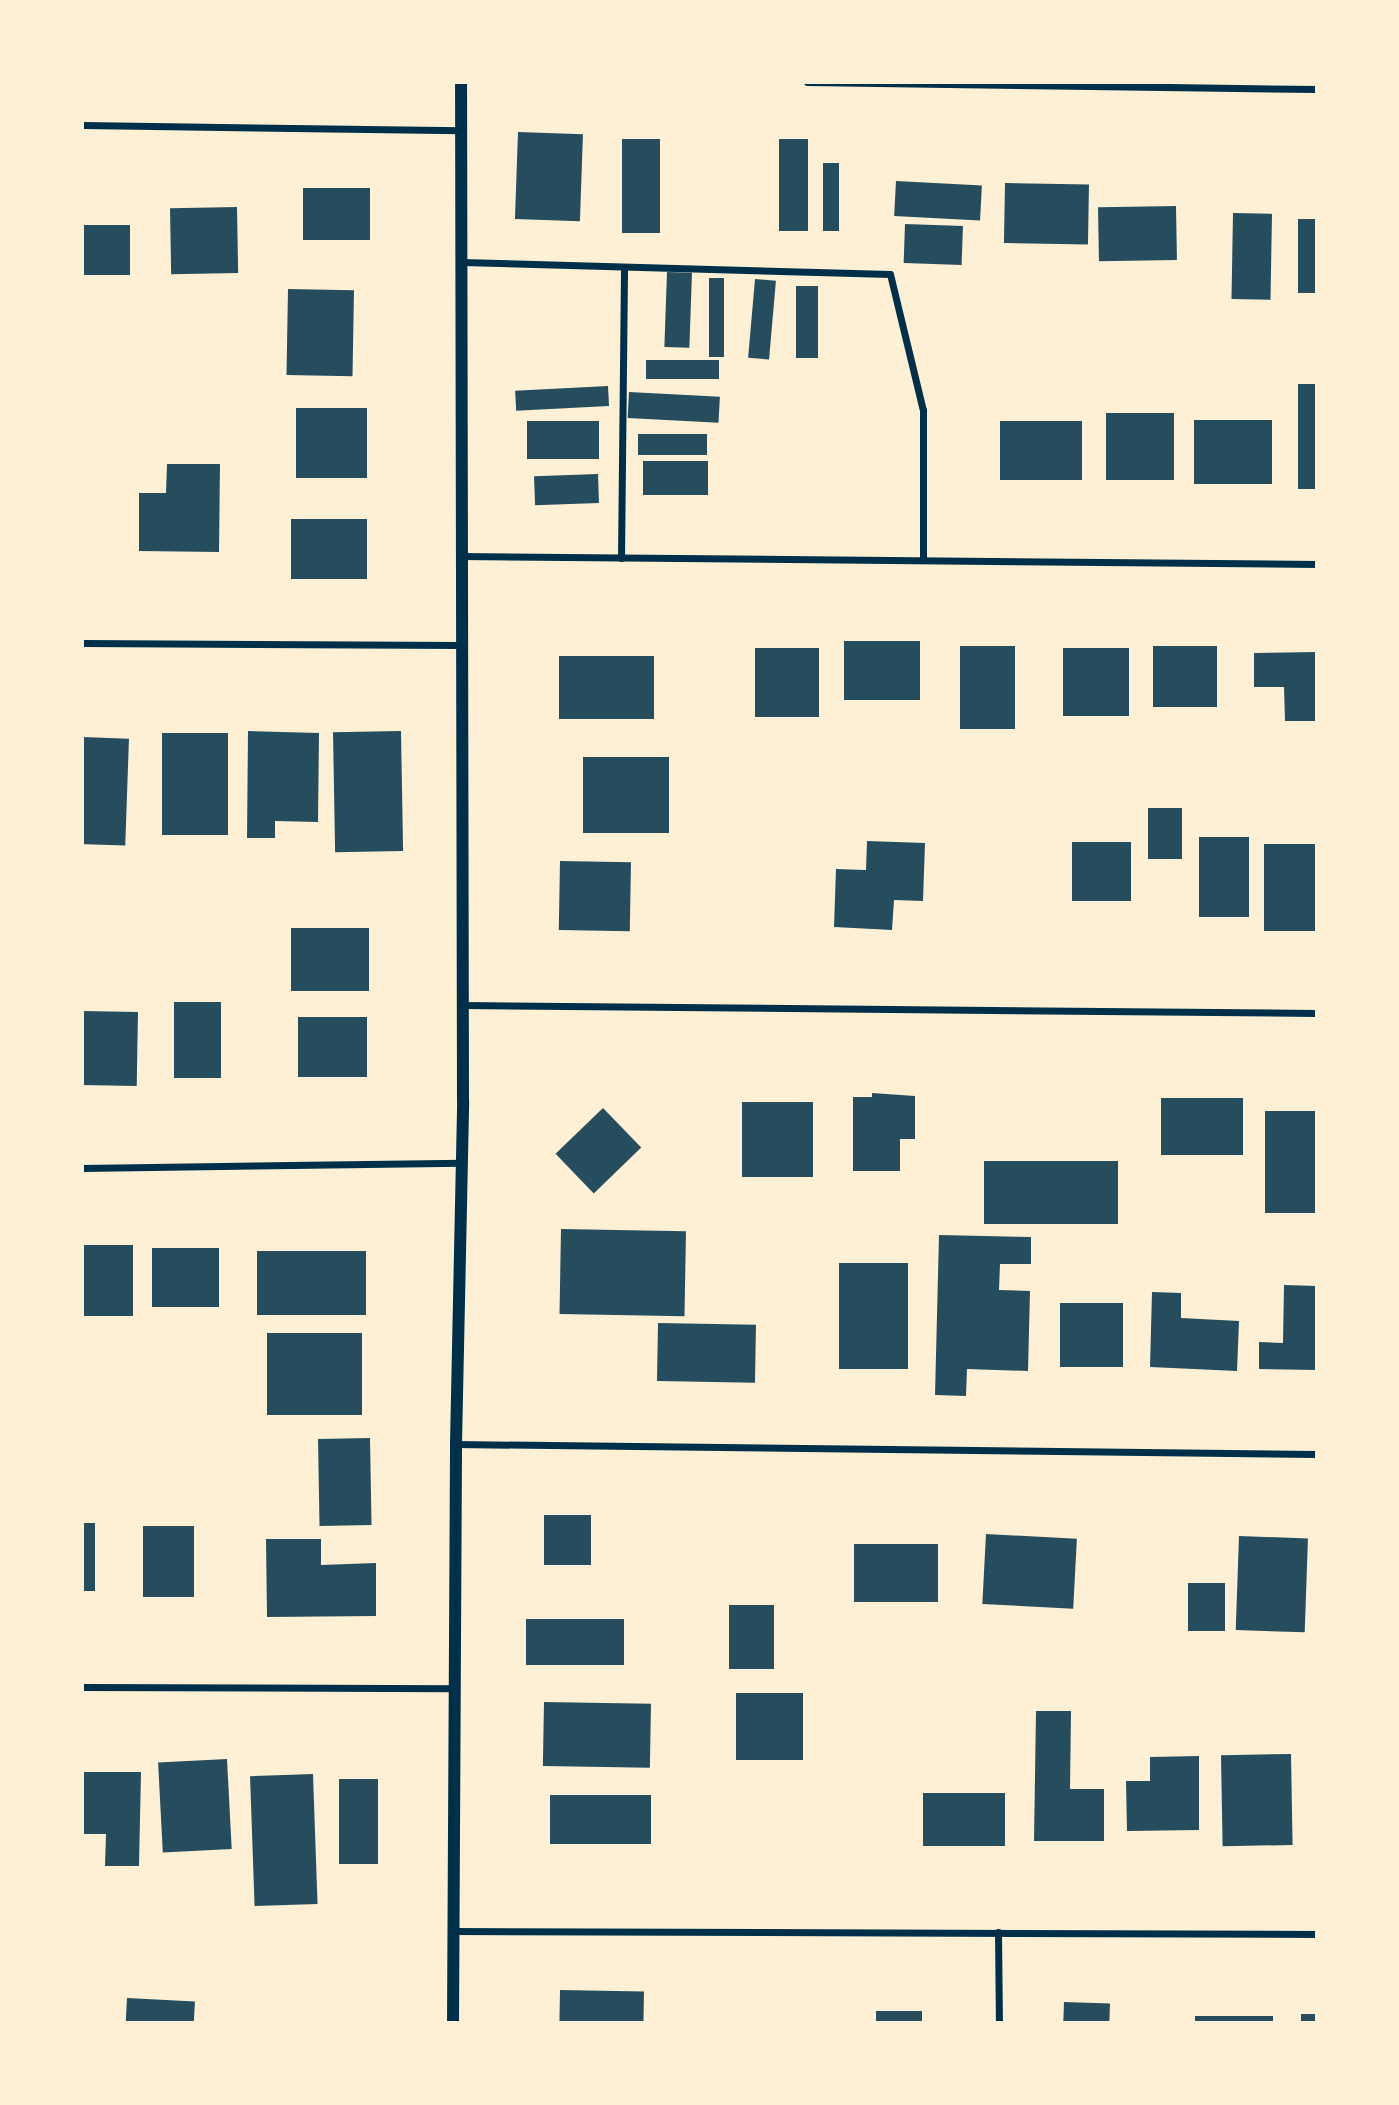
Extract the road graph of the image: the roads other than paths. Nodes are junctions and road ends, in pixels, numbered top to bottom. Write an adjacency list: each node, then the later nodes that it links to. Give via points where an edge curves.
1 (461, 82): 5 (street)
2 (807, 82): 3 (street)
3 (1317, 89)
4 (82, 125): 5 (street)
5 (461, 130): 6 (street)
6 (461, 262): 7 (street); 8 (street)
7 (624, 267): 9 (street); 10 (street, via 890,274 923,410)
8 (460, 556): 9 (street); 13 (street)
9 (621, 558): 10 (street)
10 (923, 559): 11 (street)
11 (1317, 564)
12 (82, 643): 13 (street)
13 (460, 645): 14 (street)
14 (463, 1005): 15 (street); 16 (street)
15 (1317, 1013)
16 (462, 1163): 17 (street); 18 (street)
17 (82, 1168)
18 (456, 1444): 19 (street); 21 (street)
19 (1317, 1454)
20 (82, 1687): 21 (street)
21 (454, 1688): 22 (street)
22 (453, 1931): 23 (street); 25 (street)
23 (998, 1932): 24 (street); 26 (street)
24 (1317, 1934)
25 (453, 2023)
26 (999, 2023)

